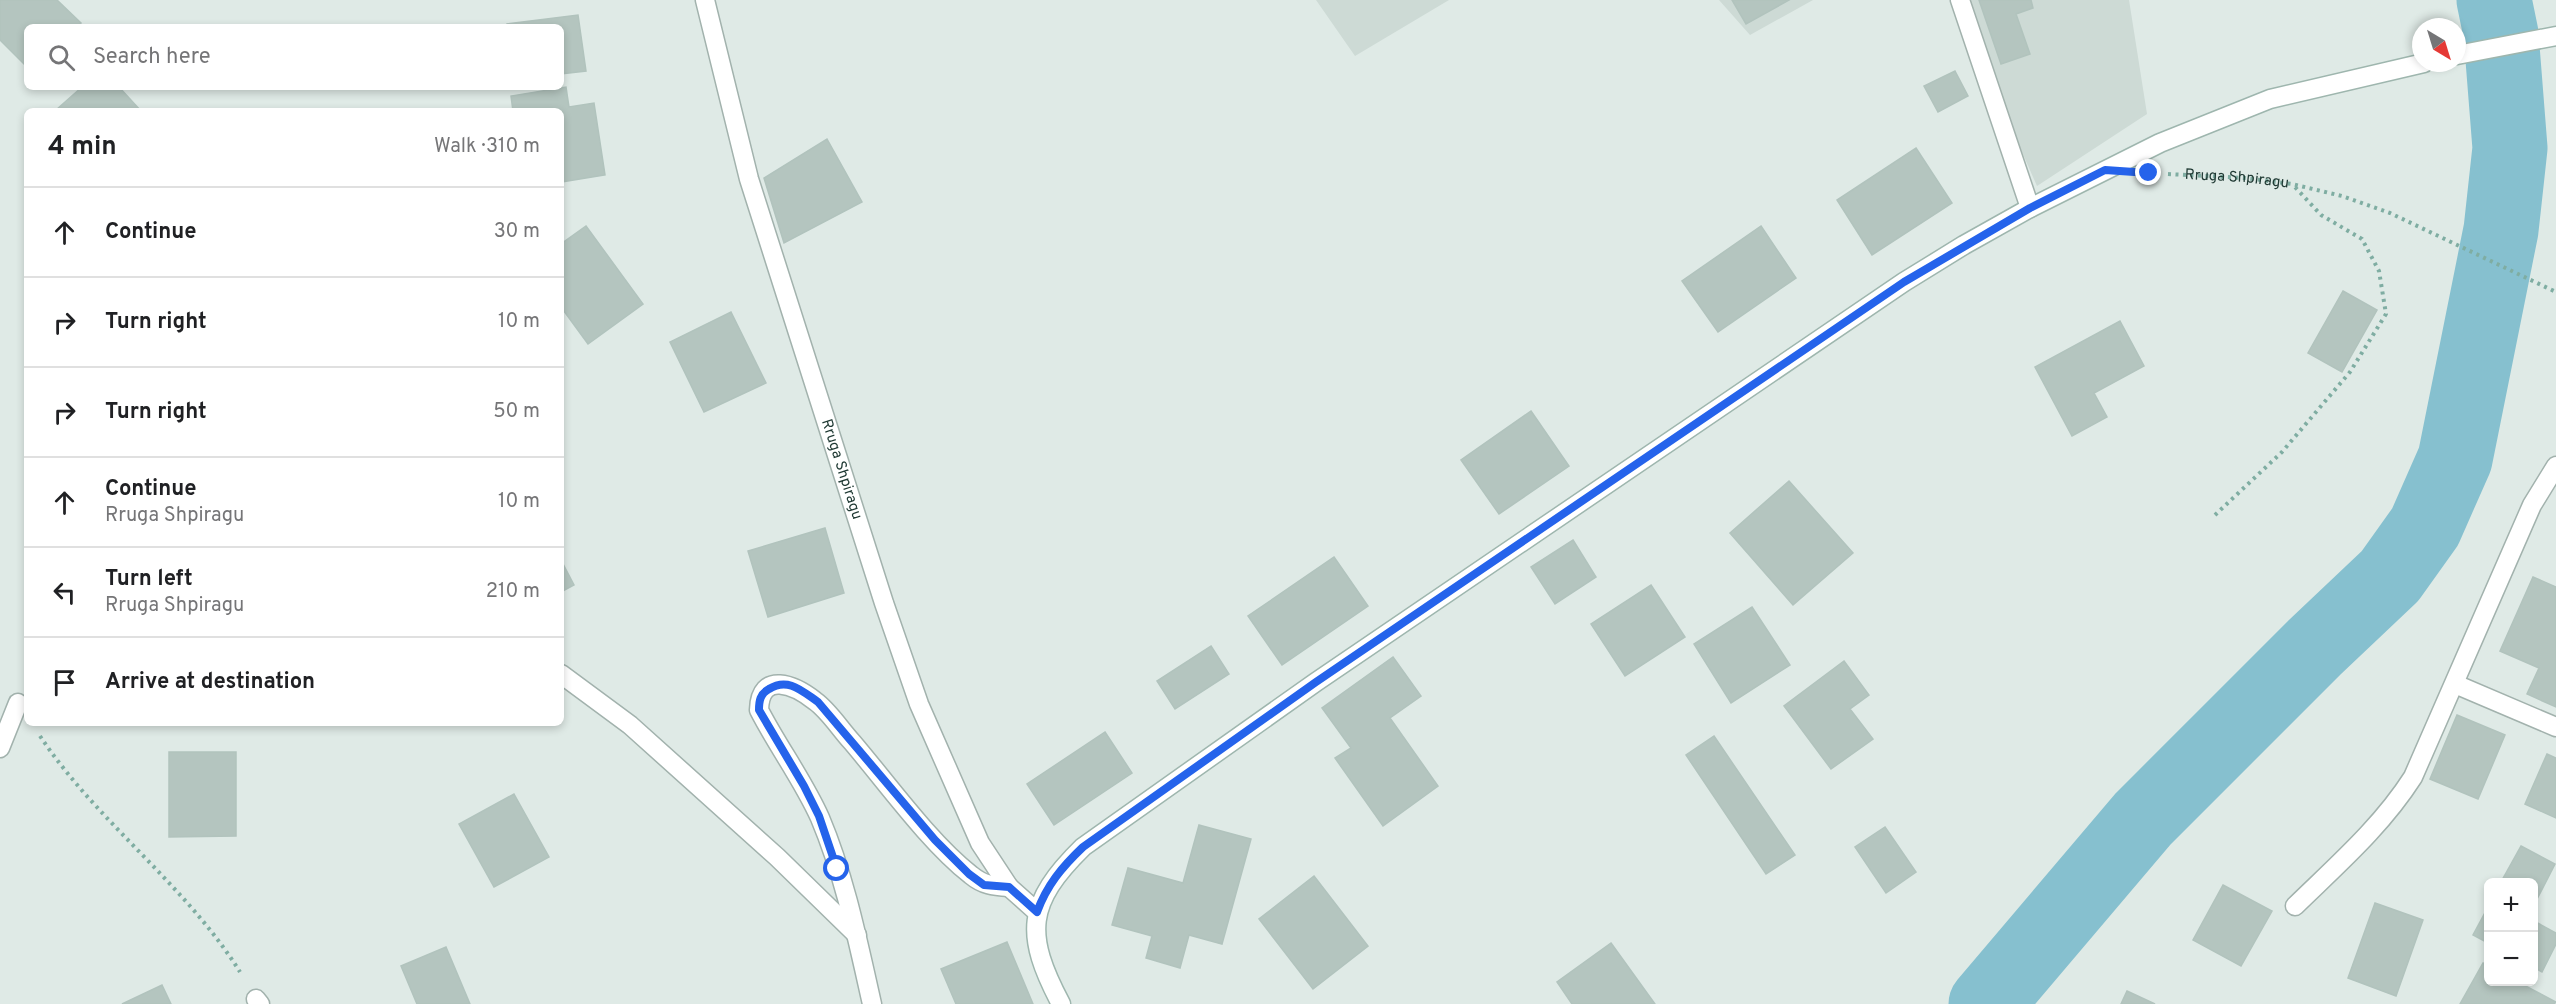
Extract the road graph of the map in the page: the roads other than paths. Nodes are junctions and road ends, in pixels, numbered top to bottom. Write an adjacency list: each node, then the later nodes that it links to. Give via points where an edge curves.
1 (705, 0): 13 (street, Rruga Shpiragu, via 749,179 884,603 939,753 980,843)
2 (1960, 0): 6 (street)
3 (2556, 36): 4 (street)
4 (2466, 53)
5 (2412, 66): 6 (street, via 2270,99 2160,143)
6 (2030, 208): 15 (street, via 1904,282 1185,773 1083,847 1058,871)
7 (2556, 466): 9 (street, via 2532,506)
8 (564, 676): 16 (street, via 630,725)
9 (2455, 684): 11 (street); 14 (street, via 2413,777 2398,800 2372,832)
10 (18, 703): 12 (street)
11 (2556, 727)
12 (0, 748)
13 (1009, 887): 15 (street, Rruga Shpiragu); 16 (street, via 984,885 969,874 935,840 818,702 796,687 776,685 765,691 759,700 759,710 819,816)
14 (2295, 906)
15 (1037, 912): 18 (street, via 1035,933 1040,958)
16 (856, 934): 17 (street)
17 (872, 1004)
18 (1061, 1004)

